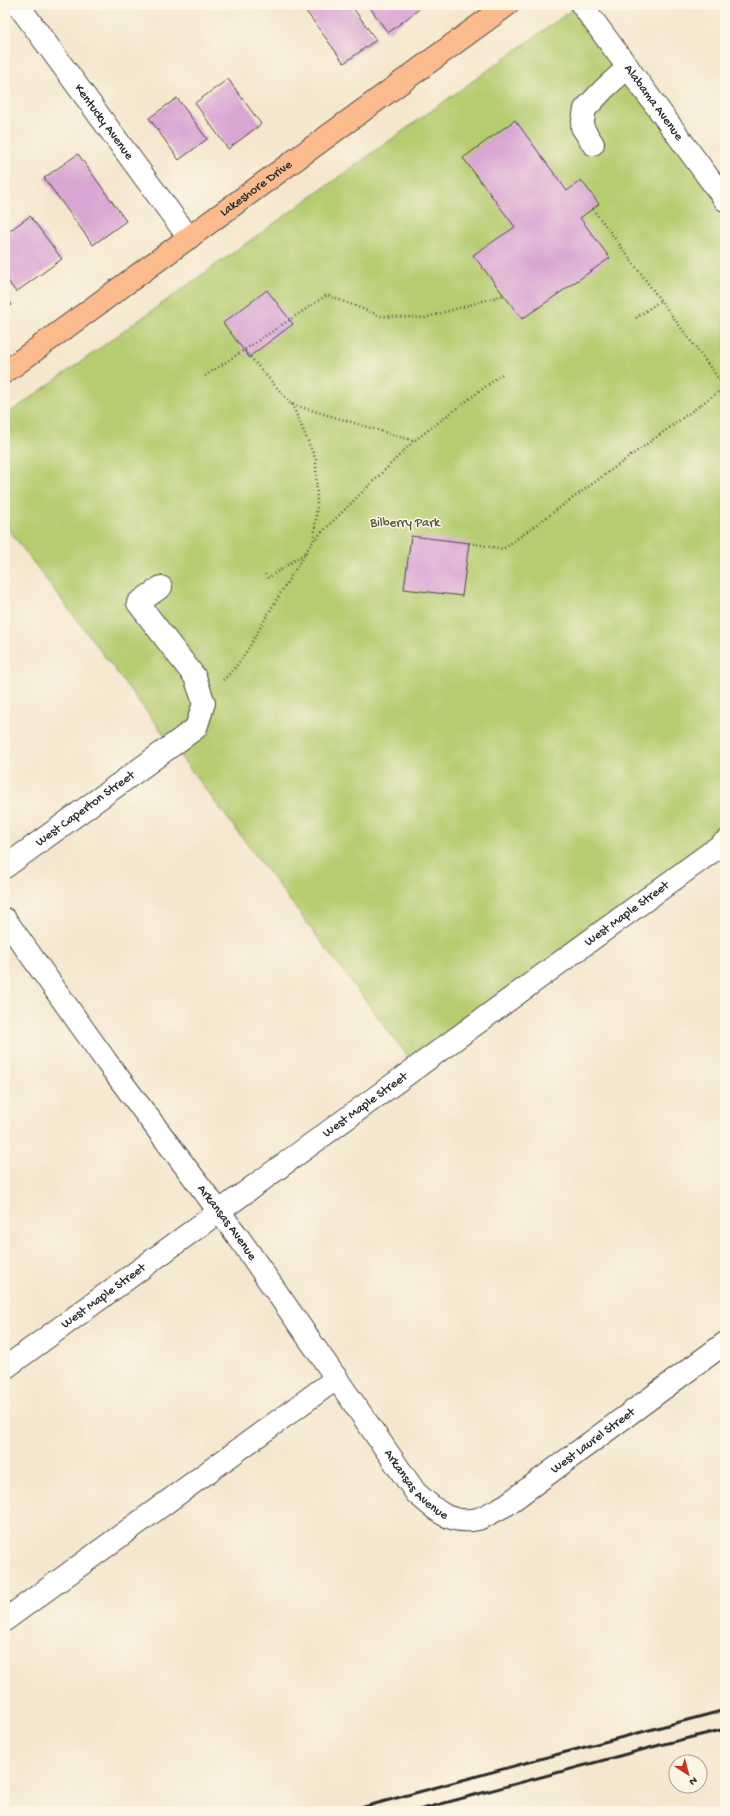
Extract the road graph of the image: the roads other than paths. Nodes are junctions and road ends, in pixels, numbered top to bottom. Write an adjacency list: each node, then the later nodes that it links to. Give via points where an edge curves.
1 (18, 5): 7 (street, Kentucky Avenue)
2 (507, 5): 7 (main road, Lakeshore Drive)
3 (582, 5): 4 (street, Alabama Avenue)
4 (628, 67): 5 (street, via 604,88 586,109 582,127); 6 (street, Alabama Avenue)
5 (593, 144)
6 (725, 200)
7 (189, 238): 8 (main road, Lakeshore Drive)
8 (5, 372)
9 (161, 587): 11 (street, West Caperton Street, via 138,603 195,677 204,703 196,728)
10 (725, 842): 13 (street, West Maple Street)
11 (5, 867)
12 (5, 919): 13 (street, Arkansas Avenue, via 111,1068)
13 (219, 1212): 15 (street, West Maple Street); 16 (street, Arkansas Avenue)
14 (725, 1343): 17 (street, West Laurel Street, via 506,1505 479,1518)
15 (5, 1368)
16 (337, 1378): 17 (street, Arkansas Avenue, via 416,1493); 18 (street)
17 (453, 1520)
18 (5, 1620)

